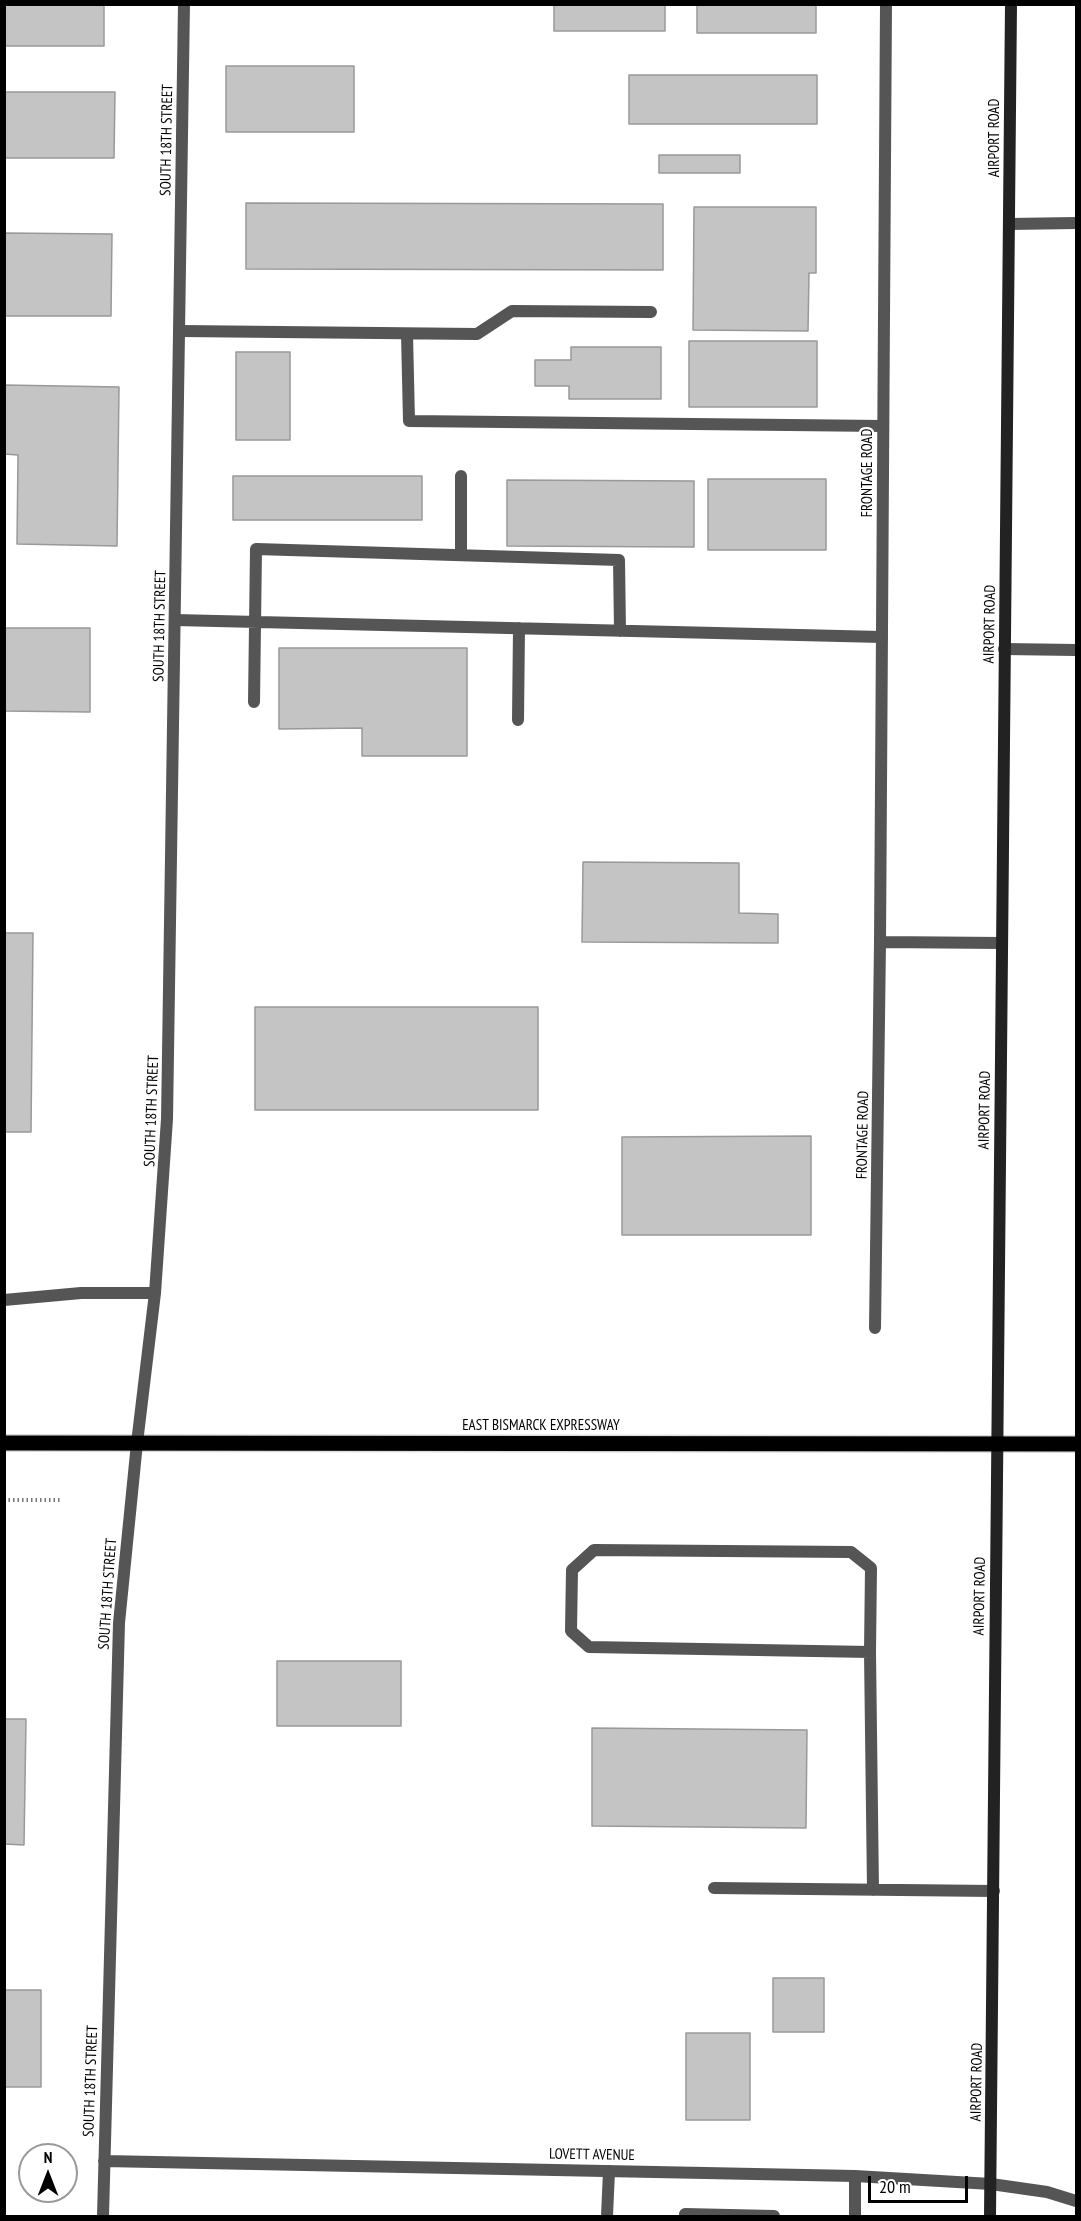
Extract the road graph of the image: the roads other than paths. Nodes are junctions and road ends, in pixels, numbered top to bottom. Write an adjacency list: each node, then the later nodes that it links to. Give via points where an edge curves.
1 (184, 4): 7 (street, SOUTH 18TH STREET)
2 (886, 4): 9 (street, FRONTAGE ROAD)
3 (1011, 4): 4 (main road, AIRPORT ROAD)
4 (1009, 224): 5 (street); 17 (main road, AIRPORT ROAD)
5 (1077, 224)
6 (651, 312): 8 (street, via 512,311 477,334)
7 (180, 332): 8 (street); 12 (street, SOUTH 18TH STREET)
8 (407, 334): 9 (street, via 409,421)
9 (884, 426): 16 (street, FRONTAGE ROAD)
10 (461, 476): 11 (street)
11 (461, 555): 13 (street, via 256,549); 15 (street, via 619,560)
12 (175, 620): 13 (street); 23 (street, SOUTH 18TH STREET, via 167,1119)
13 (255, 622): 14 (street); 19 (street)
14 (519, 628): 15 (street); 20 (street)
15 (620, 631): 16 (street)
16 (882, 638): 21 (street, FRONTAGE ROAD)
17 (1004, 649): 18 (street); 22 (main road, AIRPORT ROAD)
18 (1077, 650)
19 (254, 702)
20 (518, 720)
21 (880, 942): 22 (street); 25 (street, FRONTAGE ROAD)
22 (1002, 944): 28 (main road, AIRPORT ROAD)
23 (155, 1293): 24 (street, via 81,1293); 27 (street, SOUTH 18TH STREET)
24 (4, 1300)
25 (875, 1328)
26 (4, 1443): 27 (main road, EAST BISMARCK EXPRESSWAY)
27 (137, 1443): 28 (main road, EAST BISMARCK EXPRESSWAY); 34 (street, SOUTH 18TH STREET, via 120,1623)
28 (997, 1444): 29 (main road, EAST BISMARCK EXPRESSWAY); 33 (main road, AIRPORT ROAD)
29 (1077, 1444)
30 (870, 1652): 30 (street, via 871,1568 851,1552 594,1550 572,1570 571,1631 589,1647); 32 (street)
31 (714, 1888): 32 (street)
32 (873, 1890): 33 (street)
33 (993, 1890): 37 (main road, AIRPORT ROAD)
34 (104, 2161): 35 (street, LOVETT AVENUE); 40 (street, SOUTH 18TH STREET)
35 (609, 2171): 36 (street, LOVETT AVENUE); 41 (street)
36 (855, 2176): 37 (street, LOVETT AVENUE); 43 (street)
37 (991, 2184): 38 (street, LOVETT AVENUE, via 1047,2192); 44 (main road, AIRPORT ROAD)
38 (1077, 2201)
39 (685, 2214): 42 (street)
40 (103, 2217)
41 (607, 2217)
42 (774, 2217)
43 (855, 2217)
44 (990, 2217)

